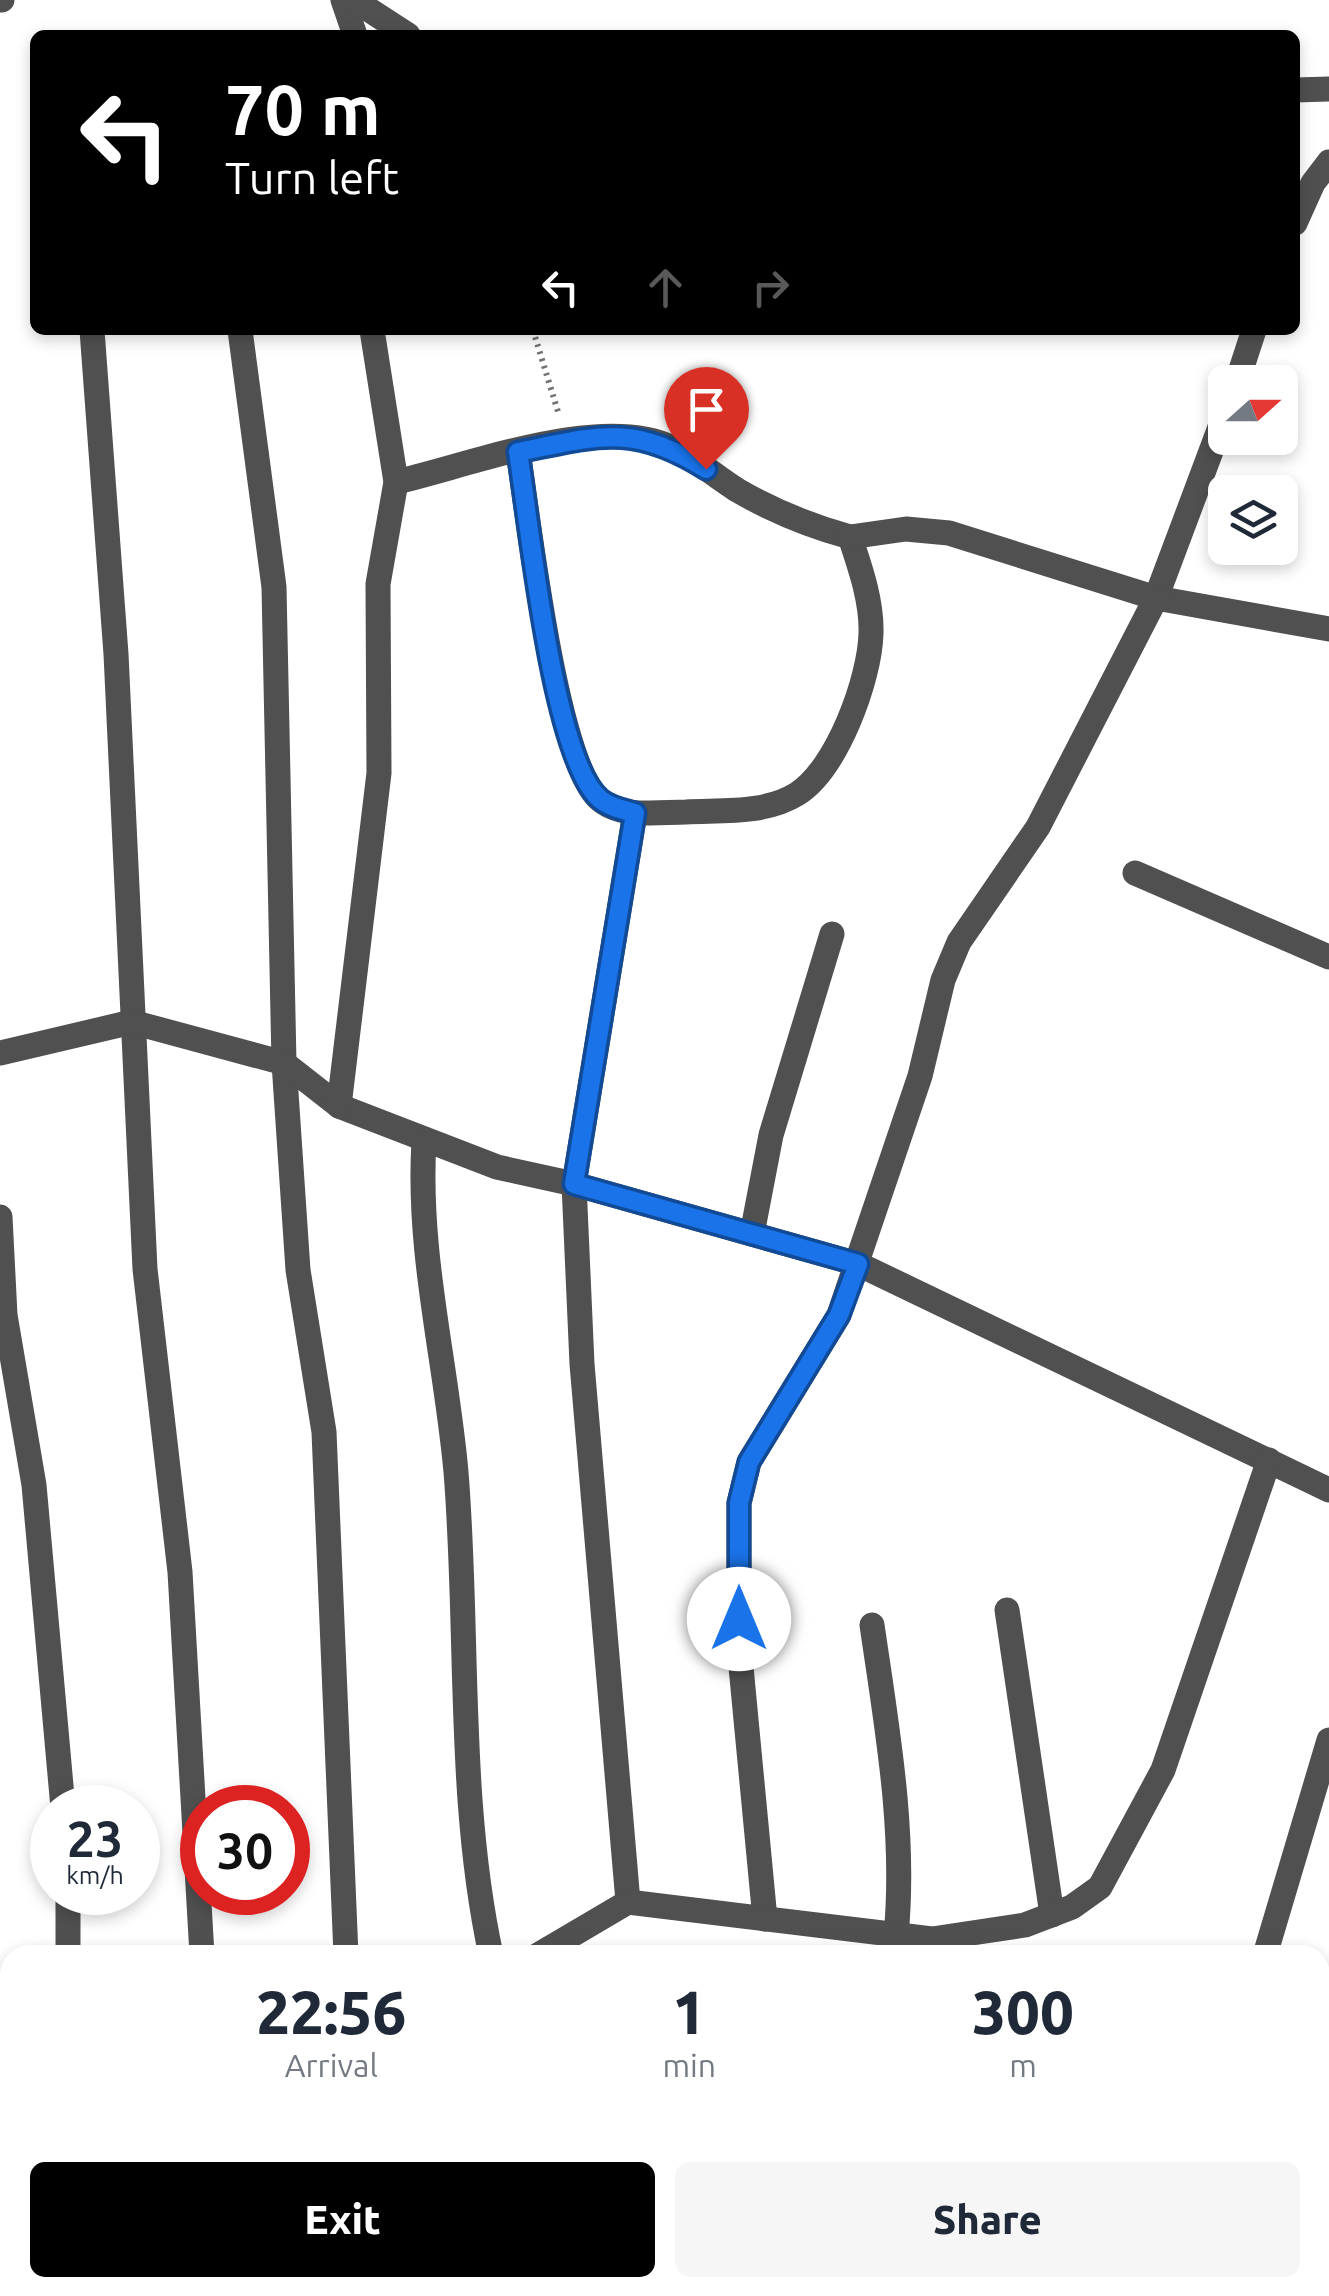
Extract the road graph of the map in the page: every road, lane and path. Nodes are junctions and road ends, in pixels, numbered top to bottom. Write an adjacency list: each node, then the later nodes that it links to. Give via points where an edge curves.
1 (343, 0): 3 (street)
2 (354, 0): 4 (street)
3 (353, 30)
4 (400, 30)
5 (1300, 90): 6 (street)
6 (1329, 90)
7 (1329, 162): 8 (street)
8 (1300, 212)
9 (92, 335): 26 (street, via 116,654)
10 (241, 335): 28 (street, via 274,587)
11 (373, 335): 18 (street)
12 (535, 335): 15 (path)
13 (1252, 335): 14 (street)
14 (1243, 365)
15 (569, 442): 16 (street); 19 (street, via 613,436 658,443 804,524)
16 (518, 452): 18 (street); 22 (street, via 564,718 599,799)
17 (1210, 455): 20 (street)
18 (396, 482): 29 (street, via 378,584 378,773)
19 (850, 537): 20 (street, via 906,528 949,533); 22 (street, via 872,632 862,691 814,781 796,795 751,810)
20 (1156, 598): 21 (street); 34 (street, via 1038,827 960,942)
21 (1329, 630)
22 (635, 813): 31 (street)
23 (1135, 873): 25 (street)
24 (832, 934): 33 (street, via 771,1135)
25 (1329, 958)
26 (132, 1022): 27 (street); 28 (street); 47 (street, via 145,1268 180,1572)
27 (0, 1053)
28 (284, 1062): 29 (street); 48 (street, via 298,1270 324,1432)
29 (339, 1106): 30 (street)
30 (424, 1141): 31 (street); 49 (street, via 422,1230 456,1470 473,1816)
31 (574, 1184): 33 (street); 41 (street, via 582,1364)
32 (0, 1217): 40 (street, via 5,1315 34,1486)
33 (752, 1234): 34 (street)
34 (858, 1264): 35 (street); 44 (street, via 839,1315 749,1462 739,1503 739,1646)
35 (1268, 1460): 36 (street); 43 (street, via 1163,1770 1100,1887)
36 (1329, 1490)
37 (1007, 1610): 43 (street)
38 (872, 1626): 45 (street, via 895,1798)
39 (1329, 1740): 53 (street)
40 (60, 1785)
41 (628, 1902): 44 (street); 50 (street)
42 (68, 1915): 46 (street)
43 (1052, 1915): 52 (street)
44 (765, 1918): 45 (street)
45 (896, 1936): 51 (street)
46 (68, 1945)
47 (201, 1945)
48 (346, 1945)
49 (489, 1945)
50 (555, 1945)
51 (925, 1945)
52 (940, 1945)
53 (1268, 1945)

